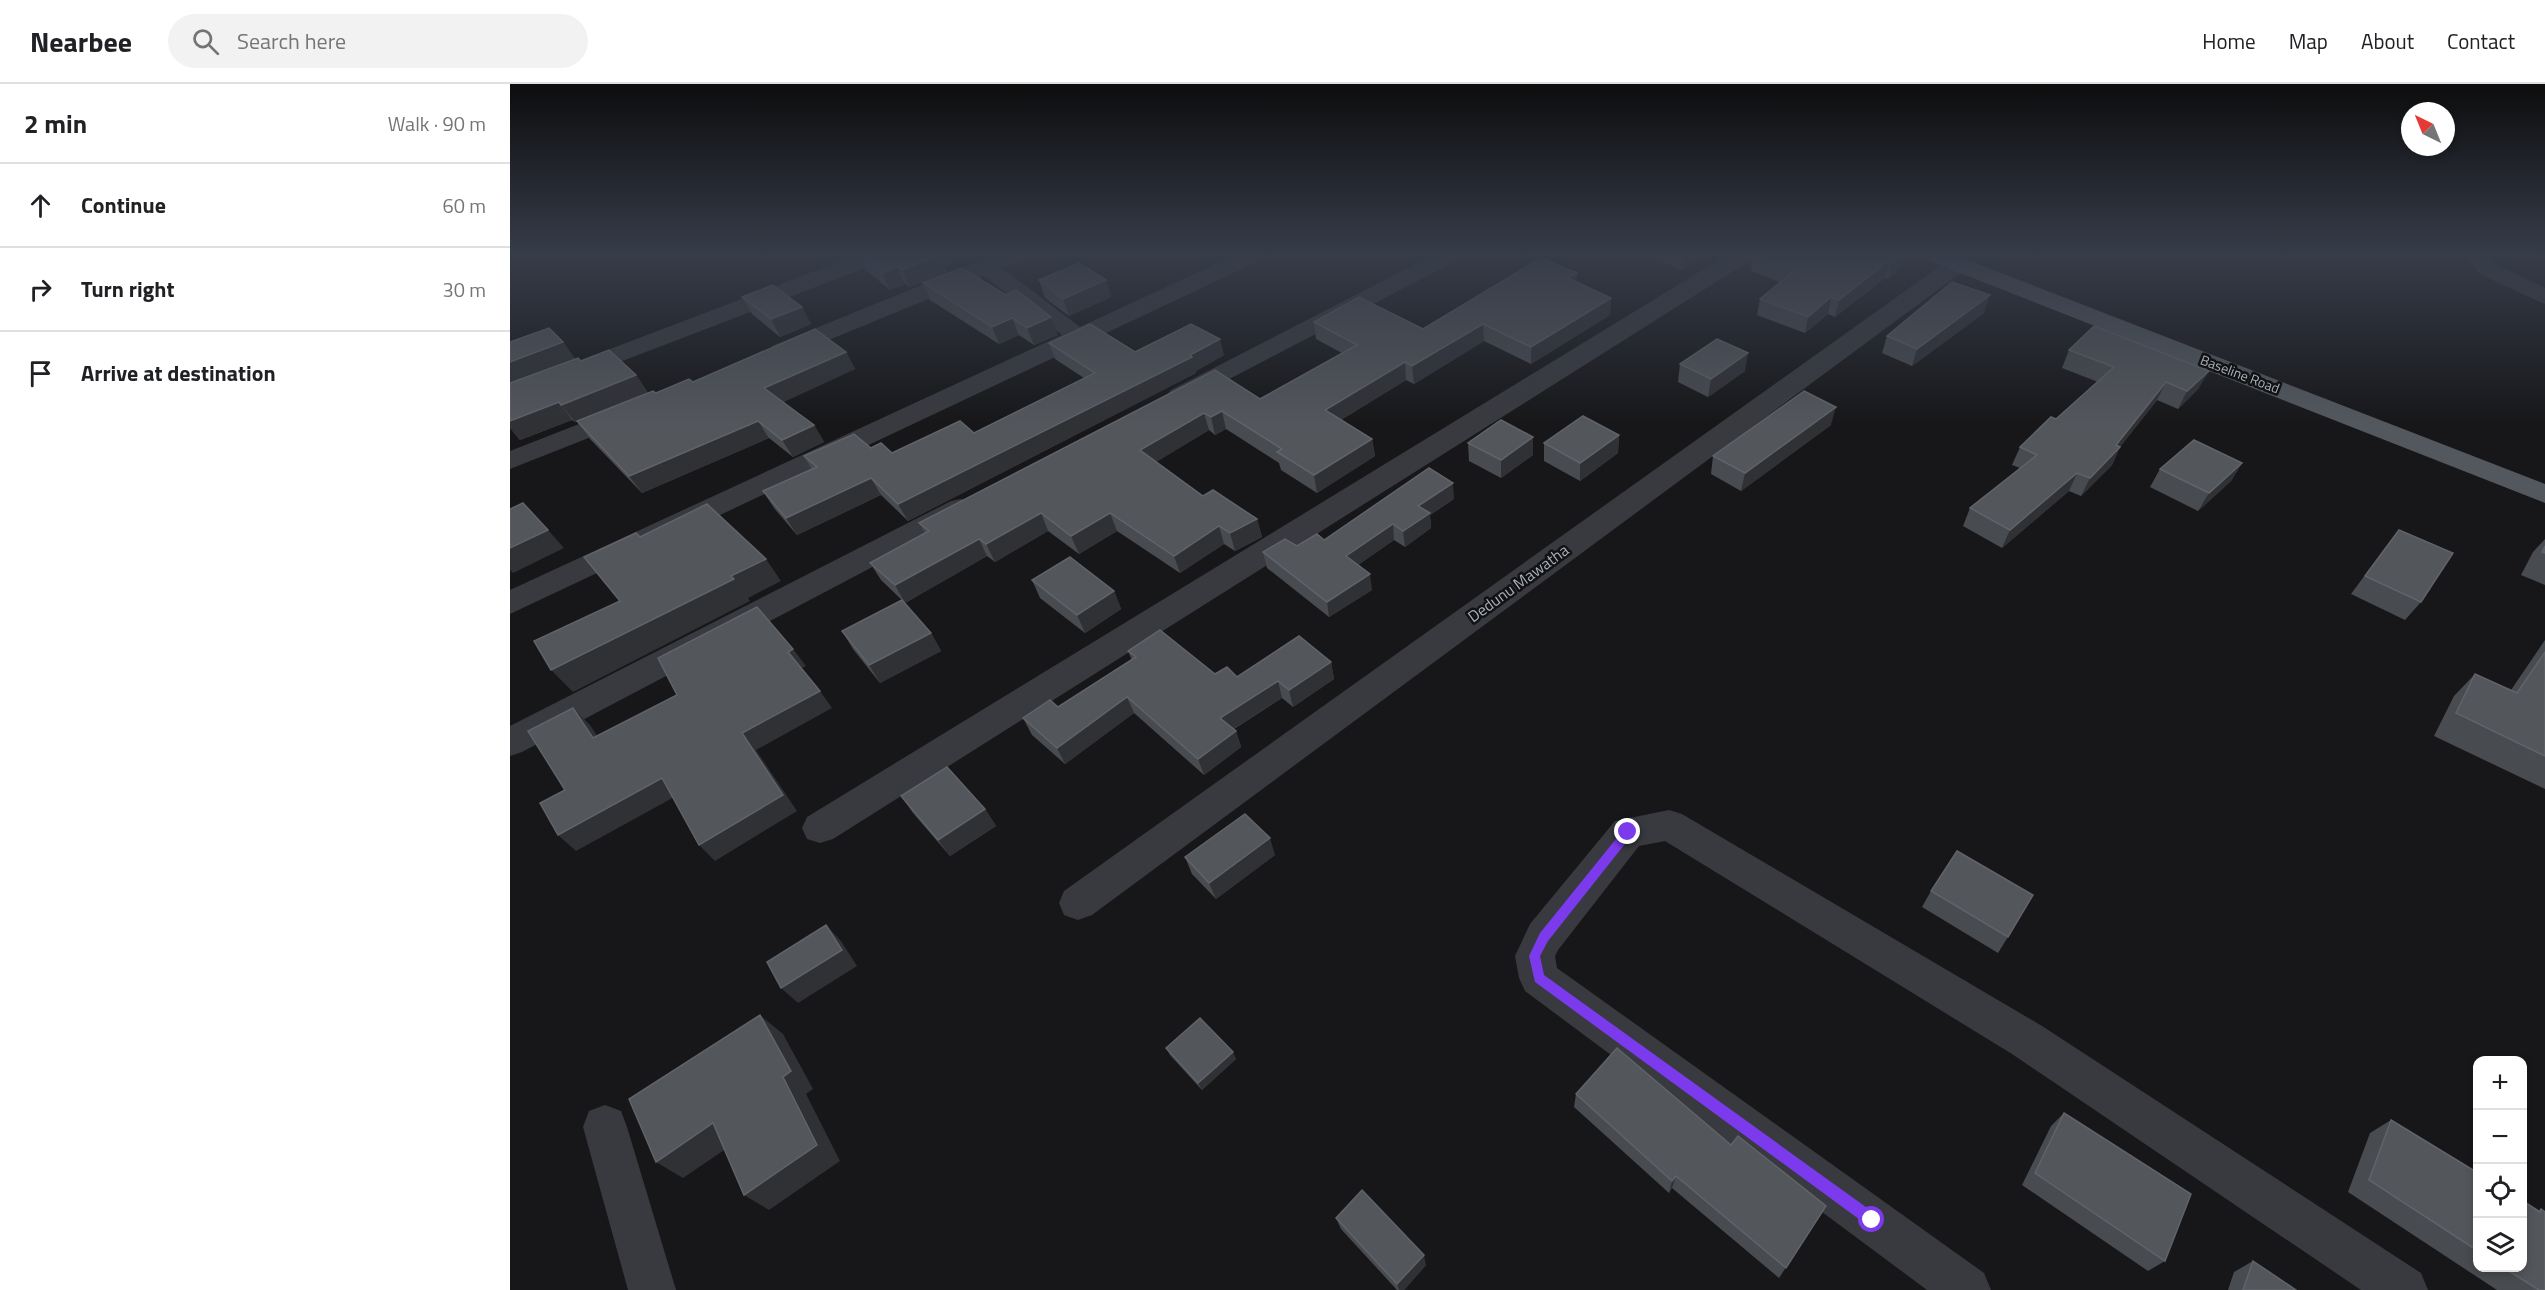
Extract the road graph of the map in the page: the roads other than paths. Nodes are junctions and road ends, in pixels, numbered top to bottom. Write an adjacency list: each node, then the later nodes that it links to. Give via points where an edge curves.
1 (731, 311): 11 (street)
2 (878, 311): 10 (street)
3 (1045, 311): 9 (street)
4 (1134, 311): 9 (street)
5 (1341, 311): 13 (street)
6 (1652, 311): 19 (street)
7 (1877, 311): 20 (street, Dedunu Mawatha)
8 (2077, 311): 15 (main road, Baseline Road)
9 (1079, 337): 17 (street)
10 (754, 362)
11 (510, 396)
12 (643, 407): 14 (street)
13 (1154, 408)
14 (510, 461)
15 (2545, 494)
16 (985, 496): 18 (street)
17 (510, 603)
18 (510, 742)
19 (820, 828)
20 (1078, 903)
21 (604, 1127): 22 (street)
22 (652, 1290)
23 (1967, 1290): 24 (street, via 1539,978 1534,956 1544,937 1628,832 1669,825 2027,1040)
24 (2404, 1290)

